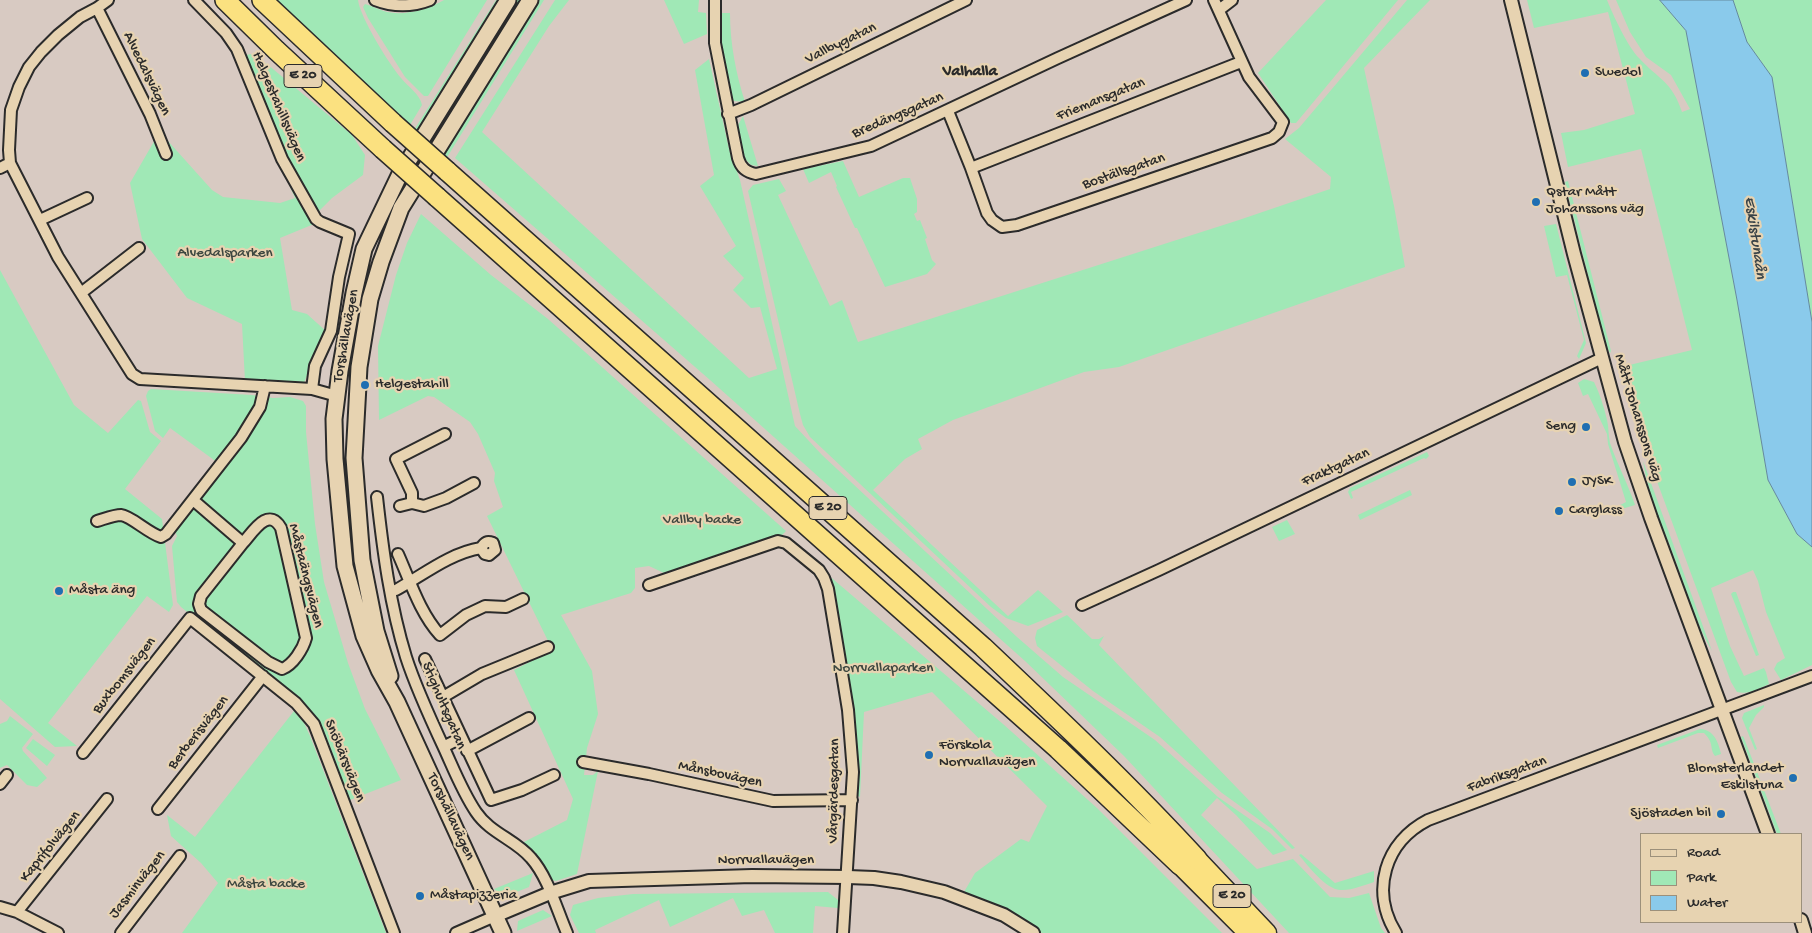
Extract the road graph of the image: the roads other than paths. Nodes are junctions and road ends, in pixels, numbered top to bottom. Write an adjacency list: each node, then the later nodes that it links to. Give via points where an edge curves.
1 (108, 0): 15 (street)
2 (194, 0): 29 (street, Helgestahillsvägen, via 237,49 282,159 316,219 349,234 331,331 315,366)
3 (225, 0): 69 (highway, E 20, bridge, via 383,150)
4 (262, 0): 69 (highway, E 20, bridge, via 393,123 984,647 1153,812)
5 (375, 0): 6 (street, via 404,5)
6 (430, 0)
7 (508, 0): 30 (main road, Torshällavägen, via 399,176 364,249)
8 (530, 0): 31 (main road, Torshällavägen, via 402,208 370,299)
9 (715, 0): 18 (street, Bredängsgatan, via 715,43)
10 (966, 0): 18 (street, Vallbygatan)
11 (1186, 0): 17 (street, Bredängsgatan)
12 (1232, 0): 14 (street)
13 (1511, 0): 27 (street, Mått Johanssons väg)
14 (1217, 5): 16 (street)
15 (97, 8): 19 (street, Alvedalsvägen, via 150,114); 20 (street, via 80,16 58,35 27,72 11,110)
16 (1241, 62): 22 (street, Friemansgatan); 22 (street, Boställsgatan, via 1283,125 1272,138 1009,227 1002,227 987,213)
17 (948, 111): 18 (street, Bredängsgatan, via 871,146 756,174 740,164); 22 (street, Boställsgatan)
18 (728, 114)
19 (166, 154)
20 (10, 163): 21 (street); 24 (street)
21 (0, 168)
22 (971, 168)
23 (87, 198): 24 (street)
24 (40, 220): 26 (street)
25 (139, 248): 26 (street)
26 (81, 294): 28 (street, via 132,374 140,378)
27 (1602, 358): 46 (street, Fraktgatan); 54 (street, Mått Johanssons väg, via 1628,451)
28 (265, 386): 29 (street); 35 (street, via 260,407 242,438)
29 (312, 389): 30 (street)
30 (337, 396): 31 (main road); 53 (main road, Torshällavägen, via 335,459 345,566 364,636)
31 (357, 396): 53 (main road, Torshällavägen, via 354,458 362,560 376,631)
32 (444, 434): 36 (street, via 396,459 412,493)
33 (474, 483): 36 (street, via 424,506)
34 (377, 497): 71 (street, Stighultsgatan, via 389,586 406,658 424,705 476,813 531,858)
35 (193, 500): 38 (street, via 160,537 121,515); 39 (street)
36 (412, 502): 37 (street)
37 (400, 506)
38 (97, 521)
39 (243, 543): 39 (street, Måstaängsvägen, via 201,596 199,604 201,610 268,662 282,669 304,647 306,638 281,528 272,519 262,521)
40 (481, 548): 42 (street, via 442,562)
41 (398, 554): 42 (street)
42 (411, 582): 44 (street); 45 (street, via 430,622 440,635 466,615 485,606 506,607)
43 (649, 585): 65 (street, Vårgärdesgatan, via 778,541 786,543 819,570 828,589 848,710)
44 (396, 590)
45 (523, 599)
46 (1082, 605)
47 (190, 618): 50 (street, Snöbärsvägen); 59 (street, Buxbomsvägen)
48 (548, 647): 52 (street, via 482,674)
49 (424, 659): 52 (street)
50 (263, 676): 66 (street, Berberisvägen); 78 (street, Snöbärsvägen, via 302,709 318,730)
51 (1812, 676): 54 (street, Fabriksgatan)
52 (443, 697): 56 (street)
53 (397, 702): 74 (main road, Torshällavägen)
54 (1722, 710): 67 (street, Mått Johanssons väg); 85 (street, Fabriksgatan, via 1417,826 1407,833 1385,871 1384,906)
55 (529, 718): 58 (street)
56 (461, 738): 57 (street); 58 (street)
57 (447, 744)
58 (467, 751): 62 (street, via 491,800)
59 (83, 753)
60 (583, 762): 65 (street, Månsbovägen, via 773,801)
61 (7, 775): 63 (street)
62 (554, 775)
63 (0, 784)
64 (107, 799): 73 (street, Kaprifolvägen)
65 (852, 800): 70 (street, Vårgärdesgatan)
66 (158, 809)
67 (1768, 833)
68 (180, 856): 77 (street, Jasminvägen)
69 (1188, 862): 83 (highway, E 20); 84 (highway, E 20)
70 (848, 877): 71 (street, Norrvallavägen, via 614,879 589,881); 75 (street, Norrvallavägen, via 892,881 944,892 1004,916); 82 (street, Vårgärdesgatan)
71 (550, 893): 74 (street, Norrvallavägen); 81 (street, Stighultsgatan)
72 (0, 907): 73 (street)
73 (18, 912): 76 (street)
74 (495, 916): 79 (street); 80 (main road, Torshällavägen)
75 (1027, 931)
76 (58, 933)
77 (121, 933)
78 (394, 933)
79 (456, 933)
80 (503, 933)
81 (567, 933)
82 (843, 933)
83 (1248, 933)
84 (1267, 933)
85 (1396, 933)

